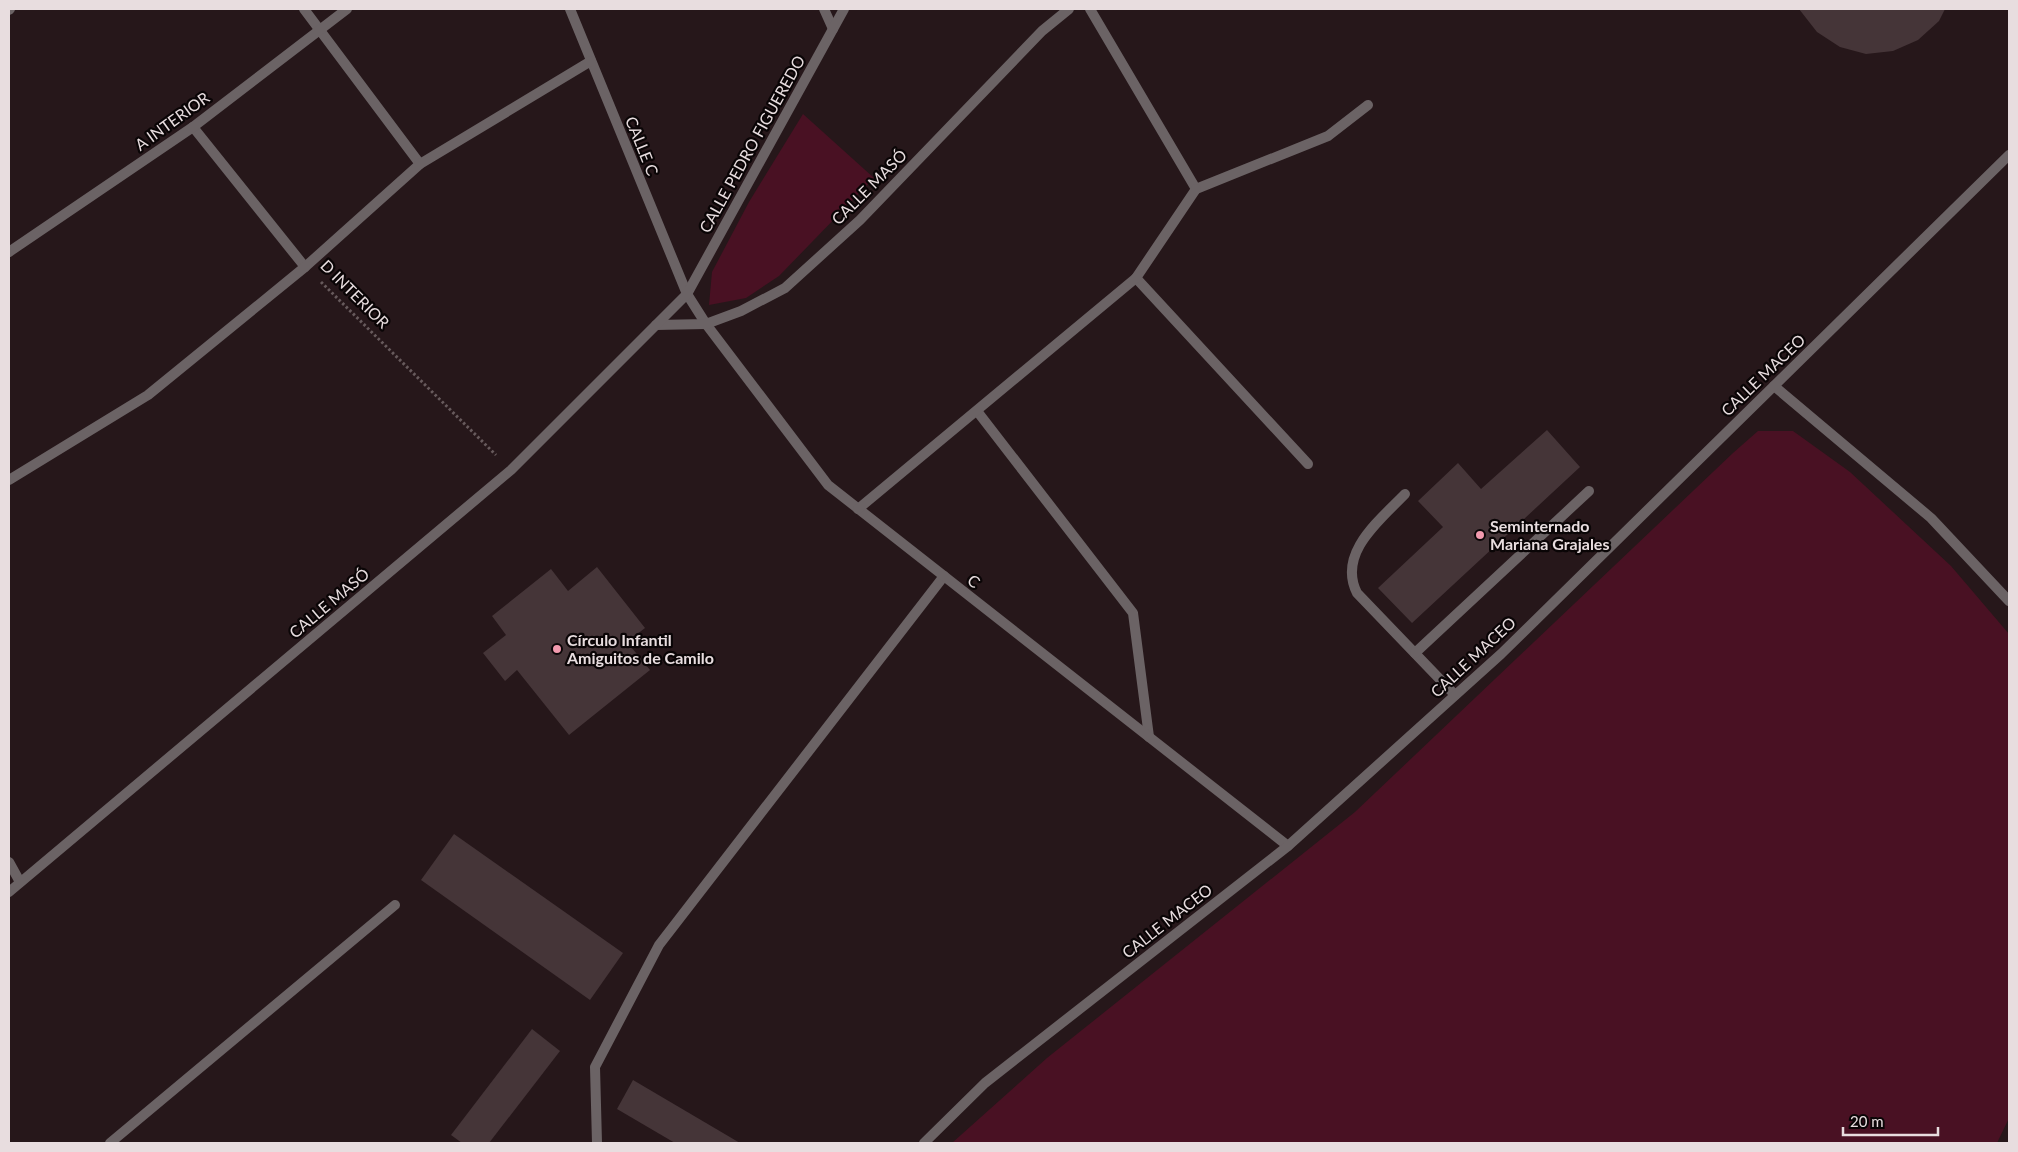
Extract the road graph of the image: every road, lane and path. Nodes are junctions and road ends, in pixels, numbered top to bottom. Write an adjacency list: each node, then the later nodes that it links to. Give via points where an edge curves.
1 (304, 9): 9 (street)
2 (347, 9): 9 (street, A INTERIOR)
3 (570, 9): 10 (street, CALLE C)
4 (824, 9): 8 (street)
5 (844, 9): 8 (street, CALLE PEDRO FIGUEREDO)
6 (1069, 9): 20 (street, CALLE MASÓ, via 1042,31 860,220 786,288 741,311)
7 (1090, 9): 15 (street)
8 (833, 28): 19 (street, CALLE PEDRO FIGUEREDO)
9 (318, 29): 12 (street, A INTERIOR); 14 (street)
10 (591, 61): 14 (street); 19 (street, CALLE C)
11 (1368, 105): 15 (street, via 1328,136)
12 (193, 127): 16 (street, A INTERIOR); 17 (street, D INTERIOR)
13 (2009, 155): 22 (street, CALLE MACEO)
14 (420, 164): 17 (street)
15 (1196, 189): 18 (street)
16 (9, 252)
17 (305, 267): 25 (path, D INTERIOR); 26 (street, via 148,395)
18 (1136, 278): 23 (street); 24 (street)
19 (687, 294): 20 (street, C); 21 (street, CALLE MASÓ)
20 (706, 324): 21 (street, CALLE MASÓ); 29 (street, C, via 828,486)
21 (656, 325): 25 (street, CALLE MASÓ)
22 (1774, 386): 31 (street, via 1931,518); 33 (street, CALLE MACEO)
23 (977, 411): 29 (street); 34 (street, via 1133,613)
24 (1308, 464)
25 (511, 470): 37 (street, CALLE MASÓ)
26 (9, 480)
27 (1589, 491): 32 (street)
28 (1405, 494): 32 (street, via 1369,531 1354,555 1351,581 1357,592)
29 (858, 509): 30 (street, C)
30 (944, 576): 34 (street, C); 41 (street, via 659,945 595,1066)
31 (2009, 600)
32 (1415, 653): 33 (street)
33 (1455, 695): 35 (street, CALLE MACEO)
34 (1149, 737): 35 (street, C)
35 (1288, 846): 42 (street, CALLE MACEO, via 985,1083)
36 (9, 862): 37 (street)
37 (20, 882): 38 (street, CALLE MASÓ)
38 (9, 892)
39 (395, 905): 40 (street)
40 (110, 1143)
41 (597, 1143)
42 (924, 1143)

